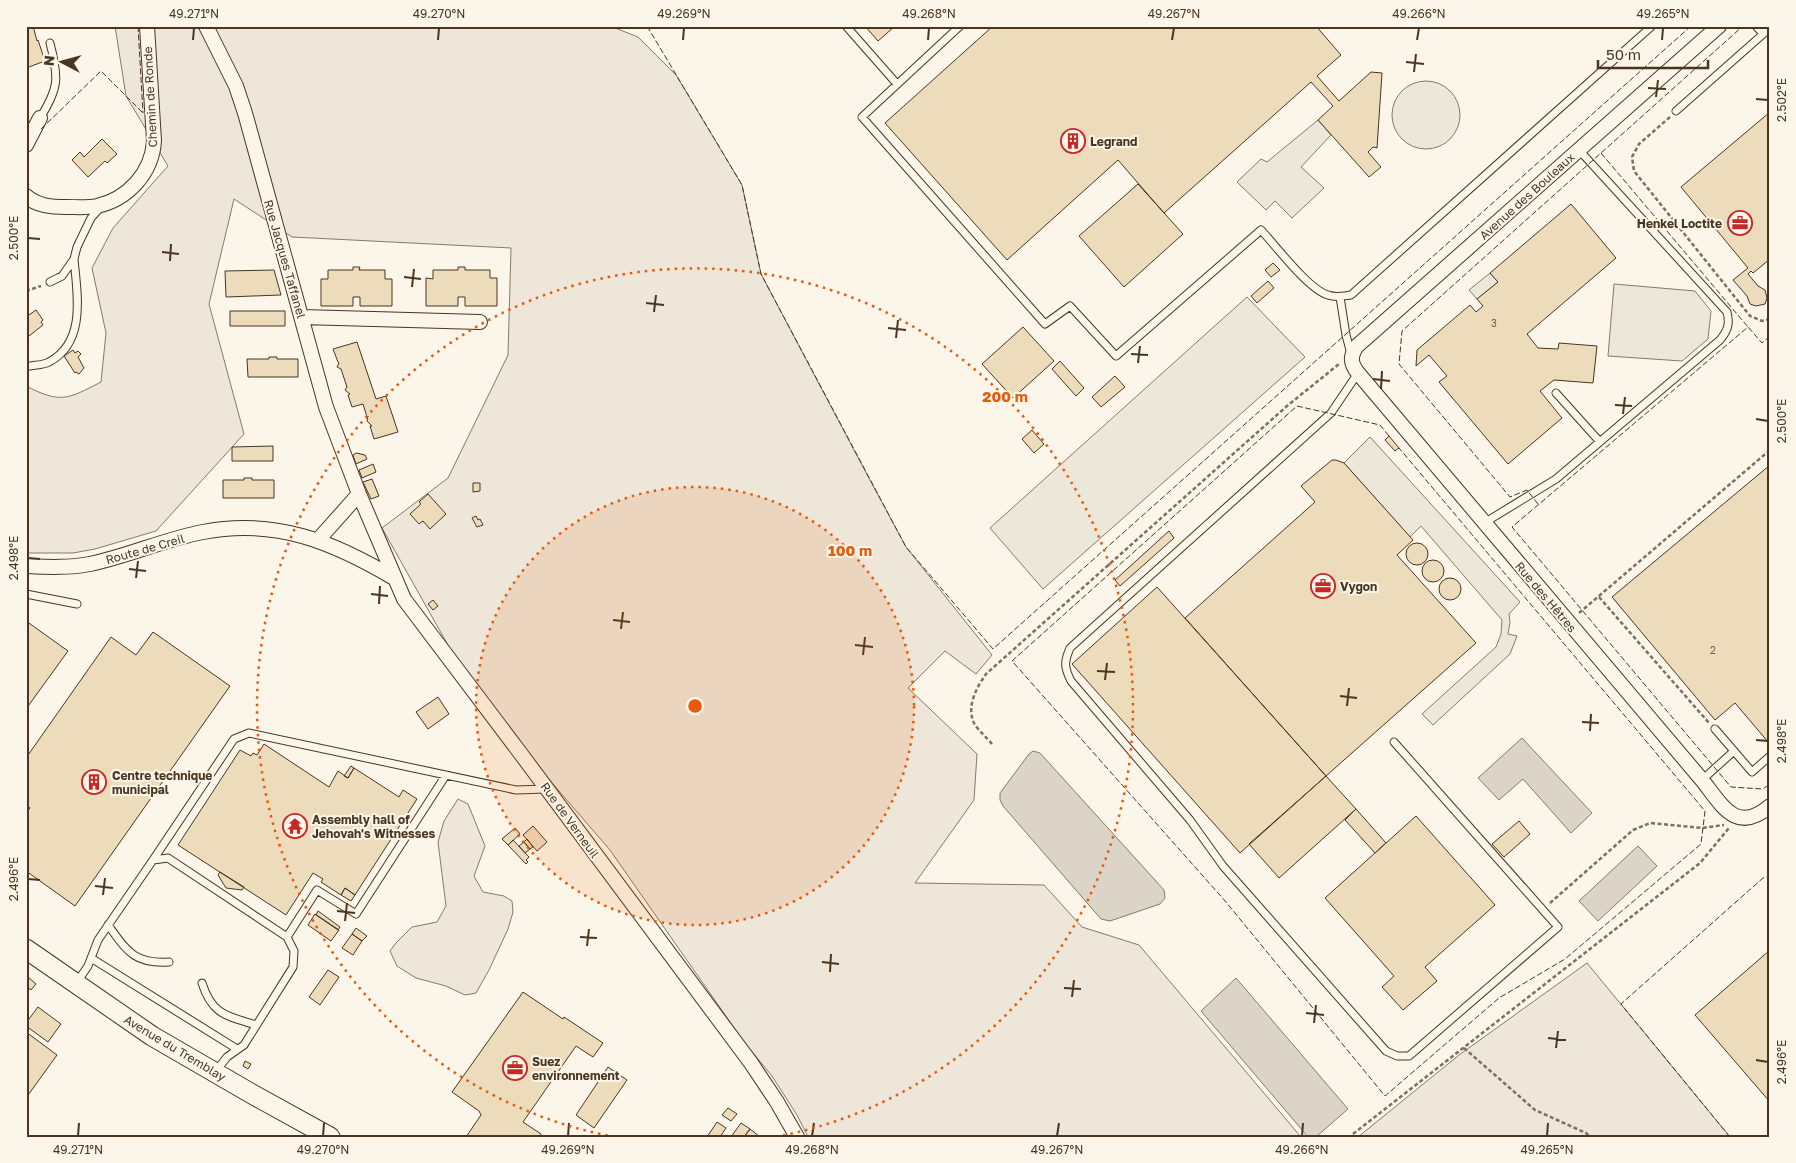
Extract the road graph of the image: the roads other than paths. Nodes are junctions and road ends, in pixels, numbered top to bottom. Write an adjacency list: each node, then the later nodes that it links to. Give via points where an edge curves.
1 (146, 26): 17 (street, Chemin de Ronde, via 154,141 152,156 146,171 130,188)
2 (206, 26): 21 (street, Rue Jacques Taffanel, via 241,100)
3 (846, 26): 11 (lane)
4 (960, 26): 11 (lane)
5 (1652, 26): 20 (lane, via 1351,295)
6 (1719, 26): 15 (street, Avenue des Bouleaux)
7 (1756, 26): 9 (lane)
8 (1770, 28): 9 (lane)
9 (1763, 34): 12 (lane)
10 (50, 43): 13 (lane, via 57,67 57,83)
11 (897, 84): 20 (lane, via 862,117 1045,324 1070,306 1116,356 1261,230 1314,287 1327,295)
12 (1676, 111)
13 (40, 118): 14 (street)
14 (26, 145)
15 (1579, 150): 23 (street, Avenue des Bouleaux, via 1357,346); 27 (lane, via 1727,312 1730,322 1720,340)
16 (26, 196): 17 (street, Chemin de Ronde, via 49,206)
17 (104, 204): 18 (lane, Chemin de Ronde, via 91,218)
18 (74, 258): 19 (lane, Chemin de Ronde, via 62,276); 24 (lane, Chemin de Ronde, via 79,312 73,336 64,351 48,363)
19 (50, 282)
20 (1340, 297): 23 (lane)
21 (302, 317): 22 (street); 28 (street, Rue Jacques Taffanel, via 326,407)
22 (480, 322)
23 (1352, 354): 25 (street)
24 (30, 366)
25 (1358, 373): 29 (street, Rue des Hêtres); 36 (lane, via 1331,413 1070,648 1065,660 1071,681 1190,820 1224,866 1386,1051 1397,1056 1409,1056 1558,926)
26 (1556, 393): 27 (lane)
27 (1600, 442): 29 (lane, via 1556,479)
28 (359, 494): 30 (street); 32 (street, Rue de Verneuil)
29 (1484, 523): 40 (street, Rue des Hêtres)
30 (318, 540): 31 (street, Route de Creil, via 280,531 230,529 205,532 79,566); 32 (street, Route de Creil)
31 (26, 566)
32 (394, 578): 41 (street, Rue de Verneuil, via 409,606)
33 (26, 594): 34 (lane)
34 (77, 604)
35 (1715, 729): 37 (lane)
36 (1394, 742)
37 (1734, 751): 38 (lane, via 1752,772); 40 (lane)
38 (1770, 756)
39 (446, 775): 41 (lane, via 516,790); 43 (lane, via 249,733 234,739); 45 (lane, via 356,914 317,890)
40 (1702, 780): 42 (street, Rue des Hêtres, via 1727,811 1738,818 1751,818)
41 (547, 789): 55 (street, Rue de Verneuil, via 751,1064)
42 (1770, 806)
43 (153, 860): 44 (lane); 45 (lane, via 168,858)
44 (108, 925): 47 (lane); 48 (lane, via 123,946 141,960)
45 (287, 937): 51 (lane, via 294,951 293,968)
46 (26, 949): 50 (main road, Avenue du Tremblay)
47 (91, 958): 50 (lane); 52 (lane)
48 (169, 962)
49 (202, 983): 51 (lane, via 212,1006 226,1016)
50 (76, 984): 53 (main road, Avenue du Tremblay, via 152,1036)
51 (256, 1025): 52 (lane, via 244,1045)
52 (237, 1049): 53 (lane)
53 (214, 1073): 54 (main road, Avenue du Tremblay)
54 (330, 1137)
55 (798, 1137)

